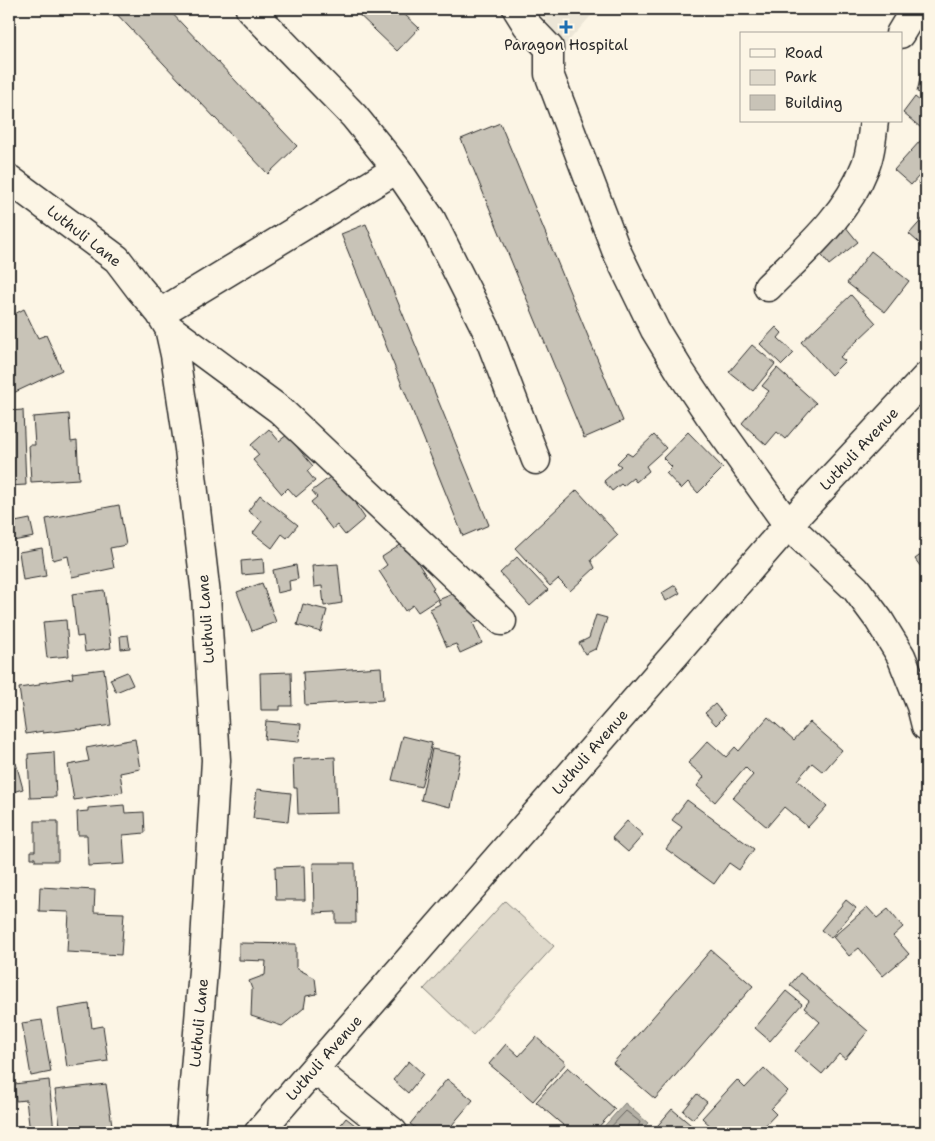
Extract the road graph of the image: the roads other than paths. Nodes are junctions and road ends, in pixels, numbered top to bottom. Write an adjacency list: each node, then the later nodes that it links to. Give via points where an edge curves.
1 (250, 9): 6 (street, via 354,116)
2 (517, 9): 12 (street, via 549,48 549,74 616,250 655,330 708,413)
3 (915, 9): 4 (street)
4 (901, 32)
5 (874, 122): 8 (street, via 866,166 849,198 827,227)
6 (398, 169): 9 (street); 11 (street, via 431,219 486,329)
7 (9, 179): 9 (street, Luthuli Lane, via 117,259)
8 (768, 287)
9 (165, 320): 13 (street, via 280,410); 16 (street, Luthuli Lane, via 175,354 206,595 216,760)
10 (926, 377): 12 (street, Luthuli Avenue)
11 (536, 460)
12 (788, 525): 14 (street, via 856,589 879,620 901,656); 15 (street, Luthuli Avenue)
13 (502, 621)
14 (926, 726)
15 (314, 1069): 17 (street, Luthuli Avenue); 18 (street)
16 (190, 1132)
17 (259, 1132)
18 (393, 1132)

